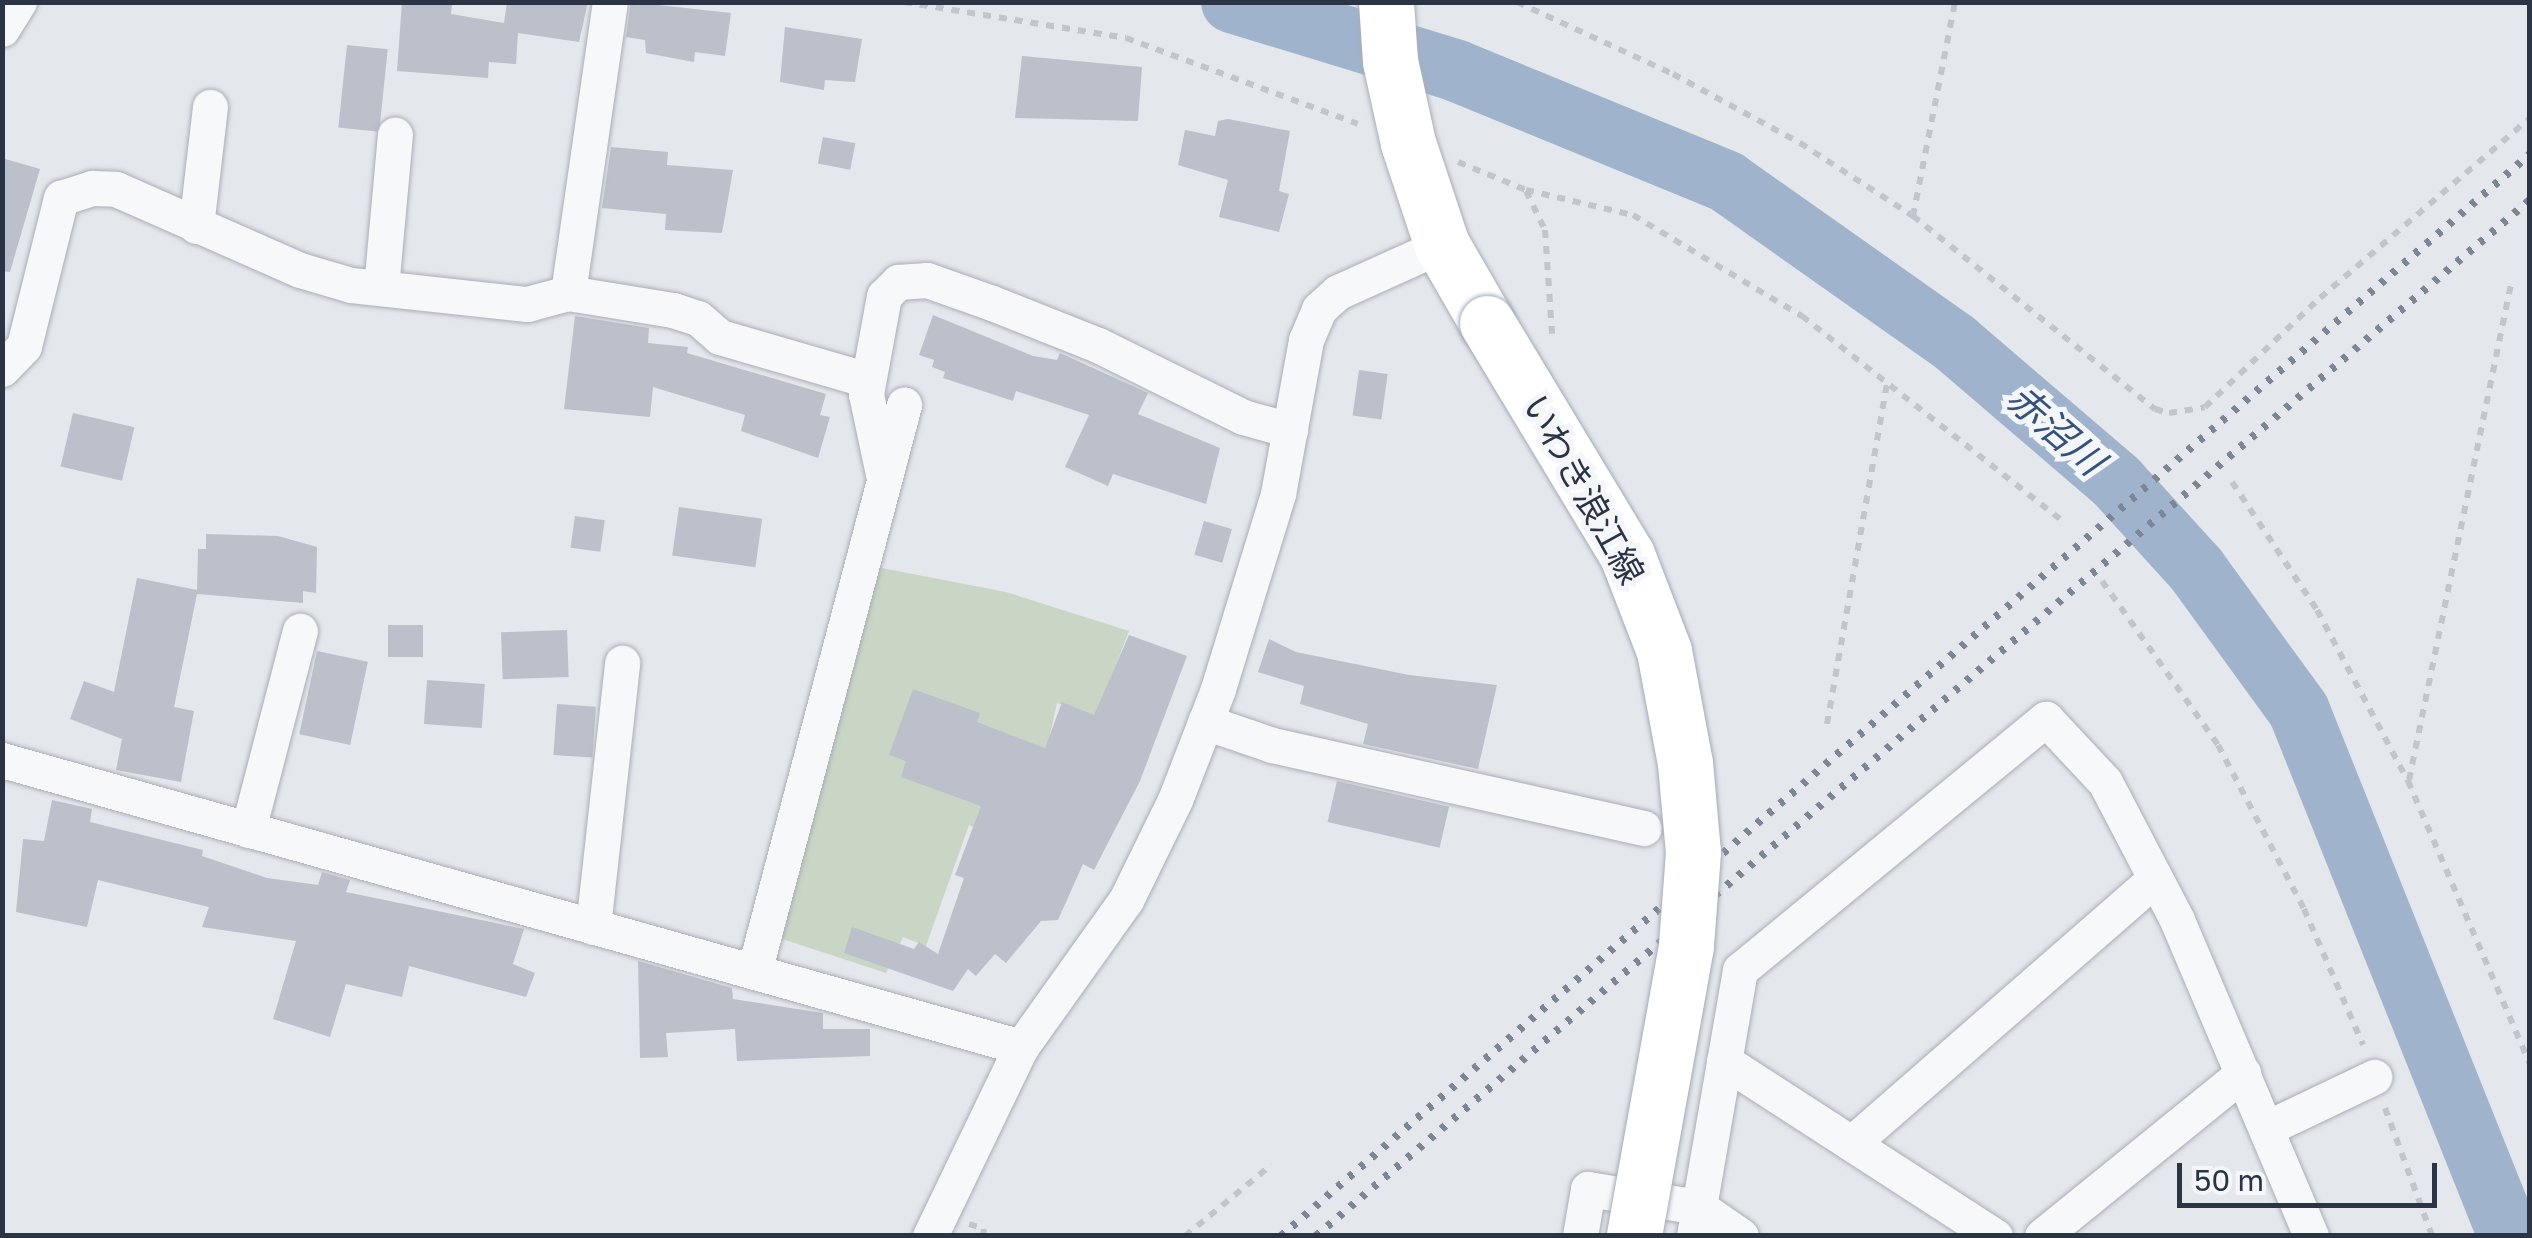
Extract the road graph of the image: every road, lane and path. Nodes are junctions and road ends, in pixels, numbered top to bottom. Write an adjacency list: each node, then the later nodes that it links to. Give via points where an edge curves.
1 (19, 2): 7 (street)
2 (610, 2): 18 (street)
3 (904, 2): 11 (path, via 1126,38)
4 (1386, 2): 11 (main road, いわき浪江線)
5 (1517, 2): 13 (path, via 1705,91)
6 (1955, 2): 13 (path)
7 (2, 29)
8 (210, 107): 14 (street)
9 (2530, 118): 13 (path, via 2320,298 2205,408 2188,414 2155,409)
10 (396, 135): 17 (street)
11 (1406, 137): 12 (path); 15 (main road, いわき浪江線)
12 (1526, 190): 19 (path, via 1545,230); 21 (path, via 1633,214 1802,316)
13 (1913, 216)
14 (196, 226): 17 (street, via 300,270); 20 (street, via 116,189 74,189 61,198 24,346)
15 (1442, 245): 24 (street, via 1338,292 1319,309); 52 (main road, いわき浪江線, bridge, via 1627,555 1664,652 1693,852 1686,946)
16 (2512, 279): 34 (path)
17 (380, 288): 18 (street, via 527,304)
18 (568, 293): 22 (street, via 673,310 698,318 720,338)
19 (1552, 334)
20 (2, 368)
21 (1888, 378): 27 (path); 32 (path)
22 (868, 380): 24 (street, via 888,287 927,280 1098,345 1243,417); 25 (street)
23 (904, 404): 25 (street)
24 (1290, 430): 31 (street, via 1278,494)
25 (884, 474): 39 (street)
26 (2232, 482): 34 (path, via 2317,610)
27 (2064, 522)
28 (2102, 581): 44 (path, via 2218,745 2350,1007)
29 (300, 630): 36 (street)
30 (622, 663): 38 (street)
31 (1205, 722): 35 (street, via 1272,745); 40 (street, via 1126,900)
32 (1827, 724)
33 (2, 760): 36 (street)
34 (2408, 781): 42 (path)
35 (1644, 828)
36 (248, 830): 38 (street)
37 (2155, 879): 41 (street, via 2105,782 2046,719 1740,970); 43 (street); 46 (street)
38 (593, 927): 39 (street)
39 (754, 972): 40 (street)
40 (1021, 1047): 49 (street)
41 (1724, 1060): 46 (street); 48 (street)
42 (2530, 1064)
43 (2244, 1073): 45 (street); 55 (street)
44 (2374, 1078): 45 (street); 57 (path)
45 (2267, 1128): 56 (street)
46 (1852, 1143): 54 (street)
47 (1271, 1165): 50 (path)
48 (1697, 1221): 51 (street, via 1588,1189); 53 (street)
49 (930, 1236)
50 (1185, 1236)
51 (1580, 1236)
52 (1634, 1236)
53 (1741, 1236)
54 (1995, 1236)
55 (2042, 1236)
56 (2311, 1236)
57 (2432, 1236)

